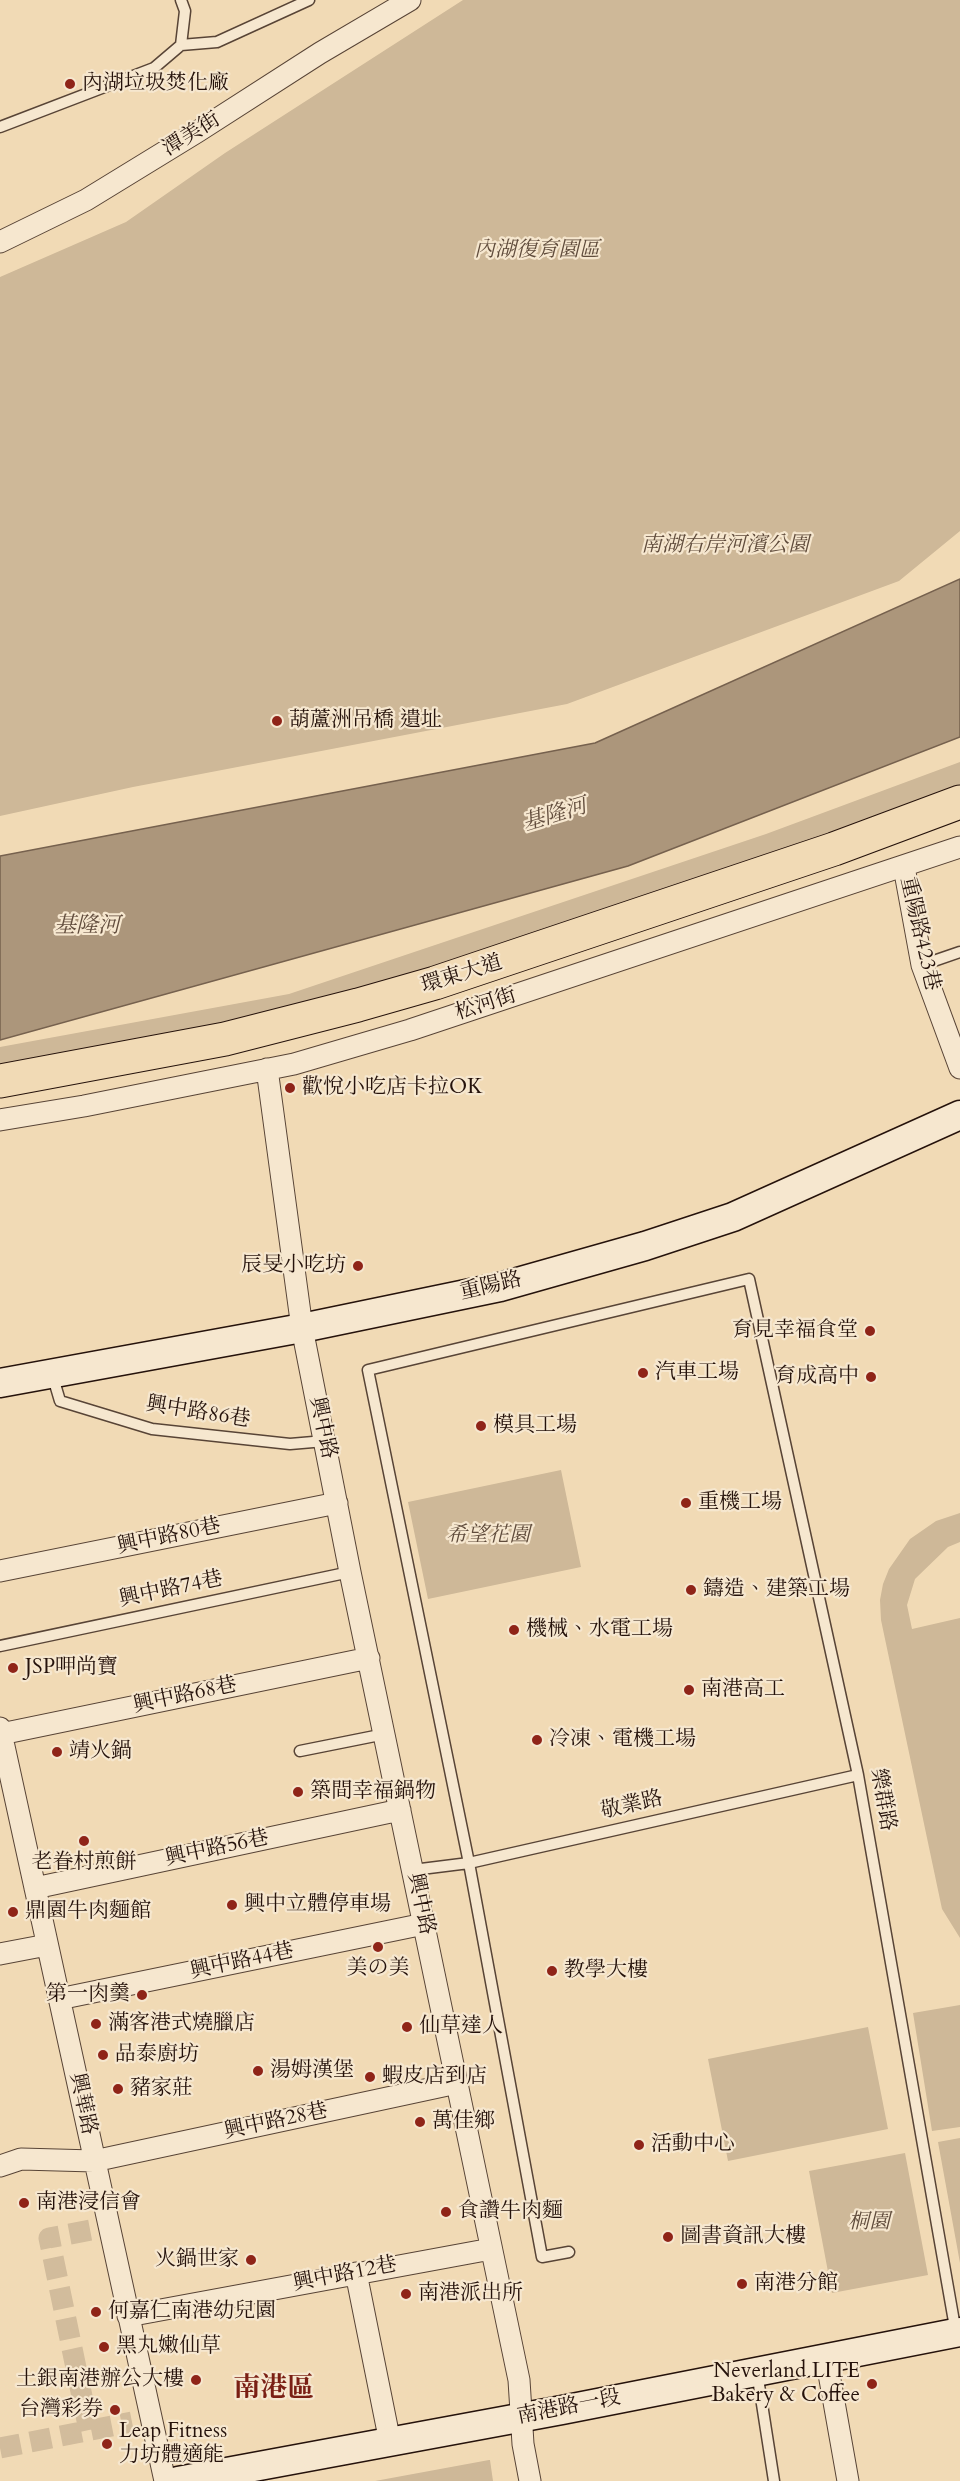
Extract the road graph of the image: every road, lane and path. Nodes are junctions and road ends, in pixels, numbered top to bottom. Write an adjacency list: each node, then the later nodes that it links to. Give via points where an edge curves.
1 (182, 0): 4 (lane, via 185,10)
2 (309, 0): 4 (lane, via 218,42)
3 (410, 0): 6 (street, 潭美街, via 86,200)
4 (181, 45): 5 (lane, via 154,68)
5 (0, 127)
6 (0, 242)
7 (960, 802): 15 (highway, 環東大道, via 834,849 435,983 225,1039)
8 (960, 807): 15 (highway, 環東大道, via 692,894 642,916 543,950 360,1007 275,1028)
9 (960, 847): 10 (street, 松河街)
10 (904, 867): 12 (street, 重陽路423巷); 14 (street, 松河街, via 422,1026)
11 (960, 952): 12 (lane)
12 (922, 965): 13 (street, 重陽路423巷)
13 (960, 1068)
14 (267, 1069): 17 (street, 松河街); 18 (street, 興中路)
15 (0, 1080)
16 (960, 1114): 18 (street, 重陽路, via 733,1217 645,1246 500,1287)
17 (0, 1120)
18 (302, 1328): 19 (street, 重陽路); 21 (street, 興中路)
19 (52, 1374): 20 (street, 重陽路); 21 (lane, 興中路86巷, via 60,1401 152,1428 290,1444)
20 (0, 1383)
21 (324, 1441): 22 (street, 興中路)
22 (337, 1503): 23 (street, 興中路80巷); 24 (street, 興中路)
23 (0, 1571)
24 (350, 1572): 25 (lane, 興中路74巷); 26 (street, 興中路)
25 (0, 1647)
26 (369, 1658): 27 (street, 興中路); 28 (street, 興中路68巷)
27 (385, 1734): 29 (lane); 31 (street, 興中路)
28 (2, 1741): 34 (street, 興華路)
29 (300, 1751)
30 (858, 1775): 32 (lane, 敬業路); 32 (lane, 樂群路, via 749,1279 368,1370); 46 (lane, 樂群路)
31 (400, 1810): 33 (street, 興中路); 34 (street, 興中路56巷)
32 (469, 1863): 33 (lane, 敬業路); 43 (lane, via 542,2257)
33 (413, 1870): 35 (street, 興中路)
34 (35, 1888): 36 (street, 興華路)
35 (424, 1924): 38 (street, 興中路44巷); 39 (street, 興中路)
36 (47, 1945): 37 (street); 38 (street, 興華路)
37 (0, 1954)
38 (59, 1999): 40 (street, 興華路)
39 (457, 2083): 40 (street, 興中路28巷); 42 (street, 興中路)
40 (94, 2162): 41 (street, 興中路28巷, via 21,2159); 45 (street, 興華路)
41 (0, 2166)
42 (491, 2248): 44 (street, 興中路12巷); 49 (street, 興中路, via 519,2380)
43 (569, 2252)
44 (356, 2273): 45 (street, 興中路12巷); 50 (street)
45 (128, 2316): 51 (street, 興華路)
46 (958, 2333): 47 (street, 南港路一段)
47 (825, 2357): 48 (street, 南港路一段); 55 (street)
48 (757, 2371): 49 (street, 南港路一段); 54 (lane)
49 (521, 2417): 50 (street, 南港路一段); 53 (street, 興中路)
50 (390, 2442): 52 (street, 南港路一段)
51 (165, 2481)
52 (178, 2481)
53 (530, 2481)
54 (774, 2481)
55 (848, 2481)

